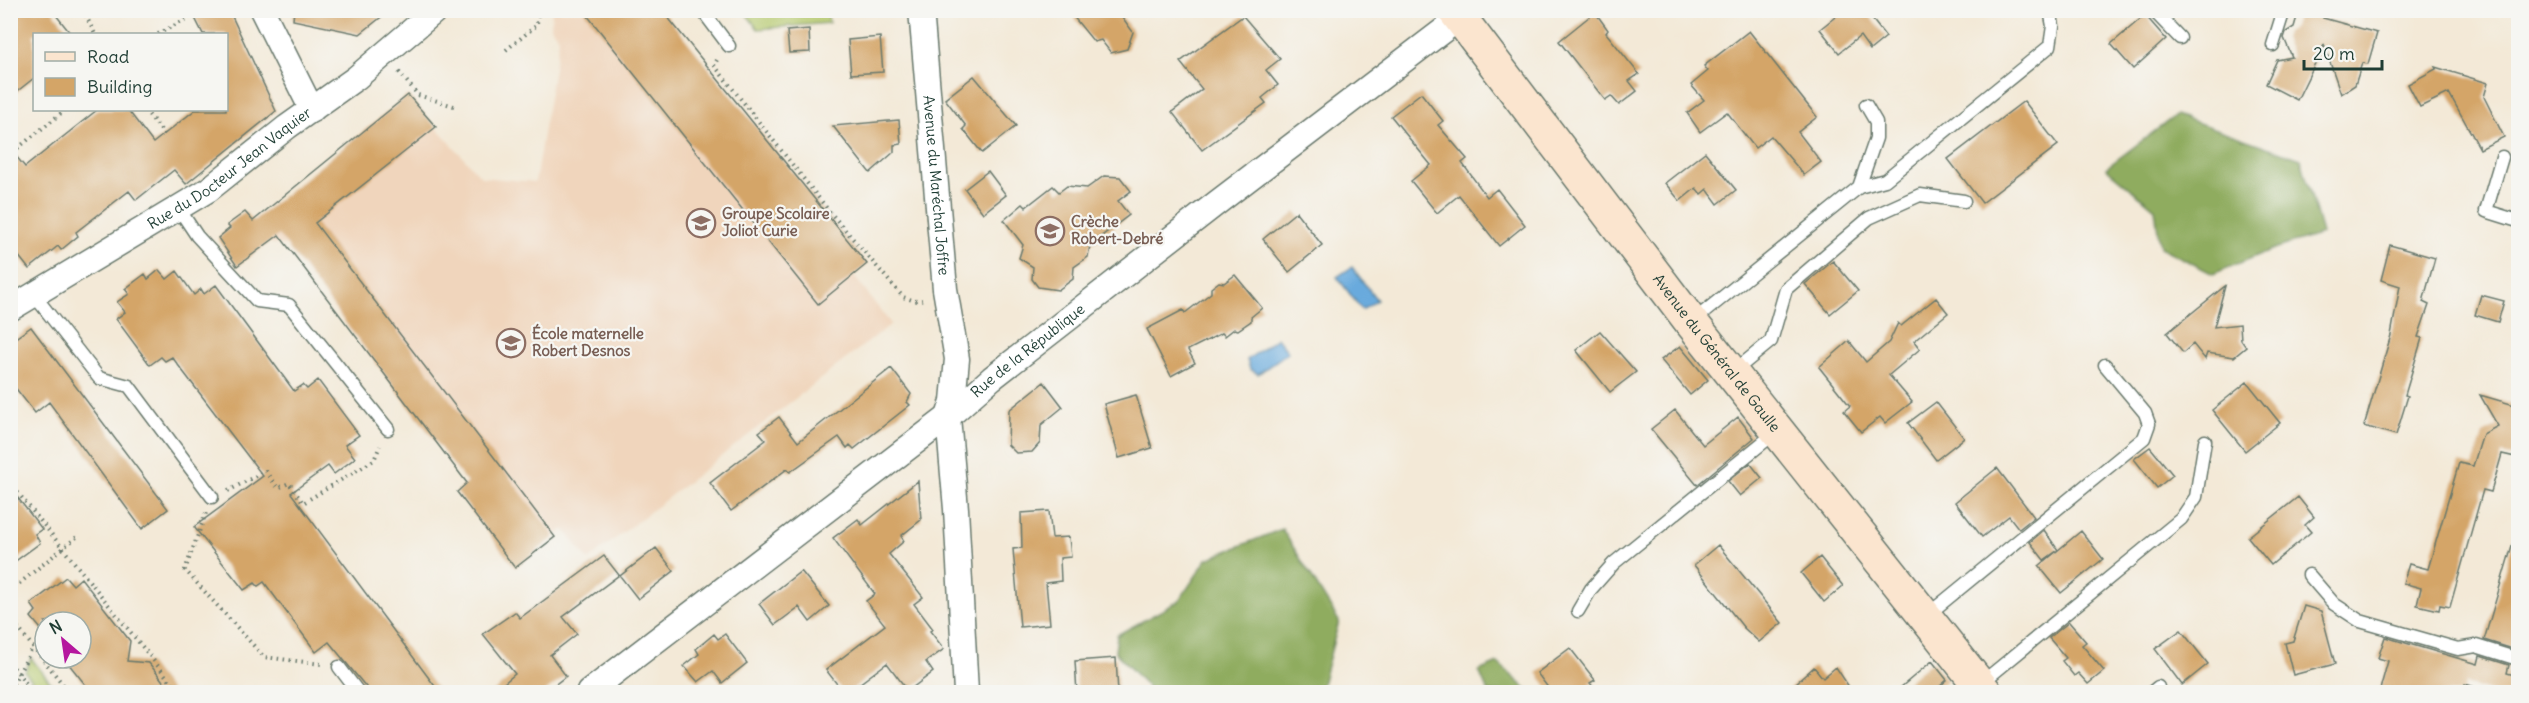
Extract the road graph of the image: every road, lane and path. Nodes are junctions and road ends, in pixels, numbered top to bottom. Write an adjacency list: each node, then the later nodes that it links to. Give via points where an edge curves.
1 (83, 10): 12 (path)
2 (262, 10): 21 (street)
3 (436, 10): 21 (street, Rue du Docteur Jean Vaquier)
4 (538, 10): 17 (path, via 537,25)
5 (702, 10): 16 (lane)
6 (921, 10): 34 (street, Avenue du Maréchal Joffre, via 945,289)
7 (2050, 10): 27 (lane, via 2050,46 1885,180)
8 (2152, 10): 14 (lane)
9 (2283, 10): 15 (lane)
10 (1461, 13): 33 (street, Avenue du Général de Gaulle); 36 (street, Rue de la République)
11 (194, 15): 13 (path)
12 (94, 33)
13 (160, 33)
14 (2180, 38)
15 (2273, 45)
16 (729, 46): 31 (path, via 714,66 903,297 915,302)
17 (506, 50)
18 (397, 70): 20 (path, via 417,94)
19 (1866, 105): 27 (lane, via 1876,122 1876,138)
20 (454, 106)
21 (312, 110): 29 (street, Rue du Docteur Jean Vaquier)
22 (64, 111): 25 (path)
23 (145, 111): 24 (path)
24 (165, 135)
25 (13, 152)
26 (2502, 157): 30 (lane, via 2486,211)
27 (1859, 187): 33 (lane)
28 (1964, 201): 37 (lane, via 1920,195 1869,218 1786,289 1771,341)
29 (179, 209): 32 (street, Rue du Docteur Jean Vaquier); 39 (lane, via 197,236 257,301 289,304)
30 (2518, 221)
31 (926, 299)
32 (18, 301): 43 (lane, via 99,378 129,386)
33 (1691, 322): 37 (street, Avenue du Général de Gaulle)
34 (957, 359): 36 (street, via 979,368); 38 (street, Avenue du Maréchal Joffre)
35 (2105, 365): 49 (lane, via 2145,413 2149,424 2144,438)
36 (1002, 371): 38 (street, Rue de la République)
37 (1731, 373): 40 (street, Avenue du Général de Gaulle)
38 (948, 417): 63 (street, Rue de la République); 64 (street, Avenue du Maréchal Joffre)
39 (388, 429): 43 (path, via 374,460 303,503 289,483 278,488 265,471)
40 (1777, 431): 48 (lane, via 1614,563); 49 (street, Avenue du Général de Gaulle)
41 (2205, 441): 58 (lane, via 2196,497 2181,519)
42 (10, 483): 45 (path)
43 (212, 497): 54 (path, via 185,570 264,657)
44 (78, 536): 45 (path)
45 (63, 548): 47 (path); 61 (path)
46 (2309, 575): 52 (lane, via 2334,604 2361,621 2458,649 2476,646)
47 (10, 591)
48 (1578, 611)
49 (1925, 617): 58 (street, Avenue du Général de Gaulle)
50 (10, 618): 51 (path)
51 (33, 647): 56 (path)
52 (2518, 659)
53 (10, 663): 56 (path)
54 (339, 667): 62 (lane)
55 (51, 670): 60 (path)
56 (18, 672): 57 (path); 59 (path)
57 (10, 689)
58 (1982, 689)
59 (33, 693)
60 (69, 693)
61 (179, 693)
62 (358, 693)
63 (590, 693)
64 (966, 693)

